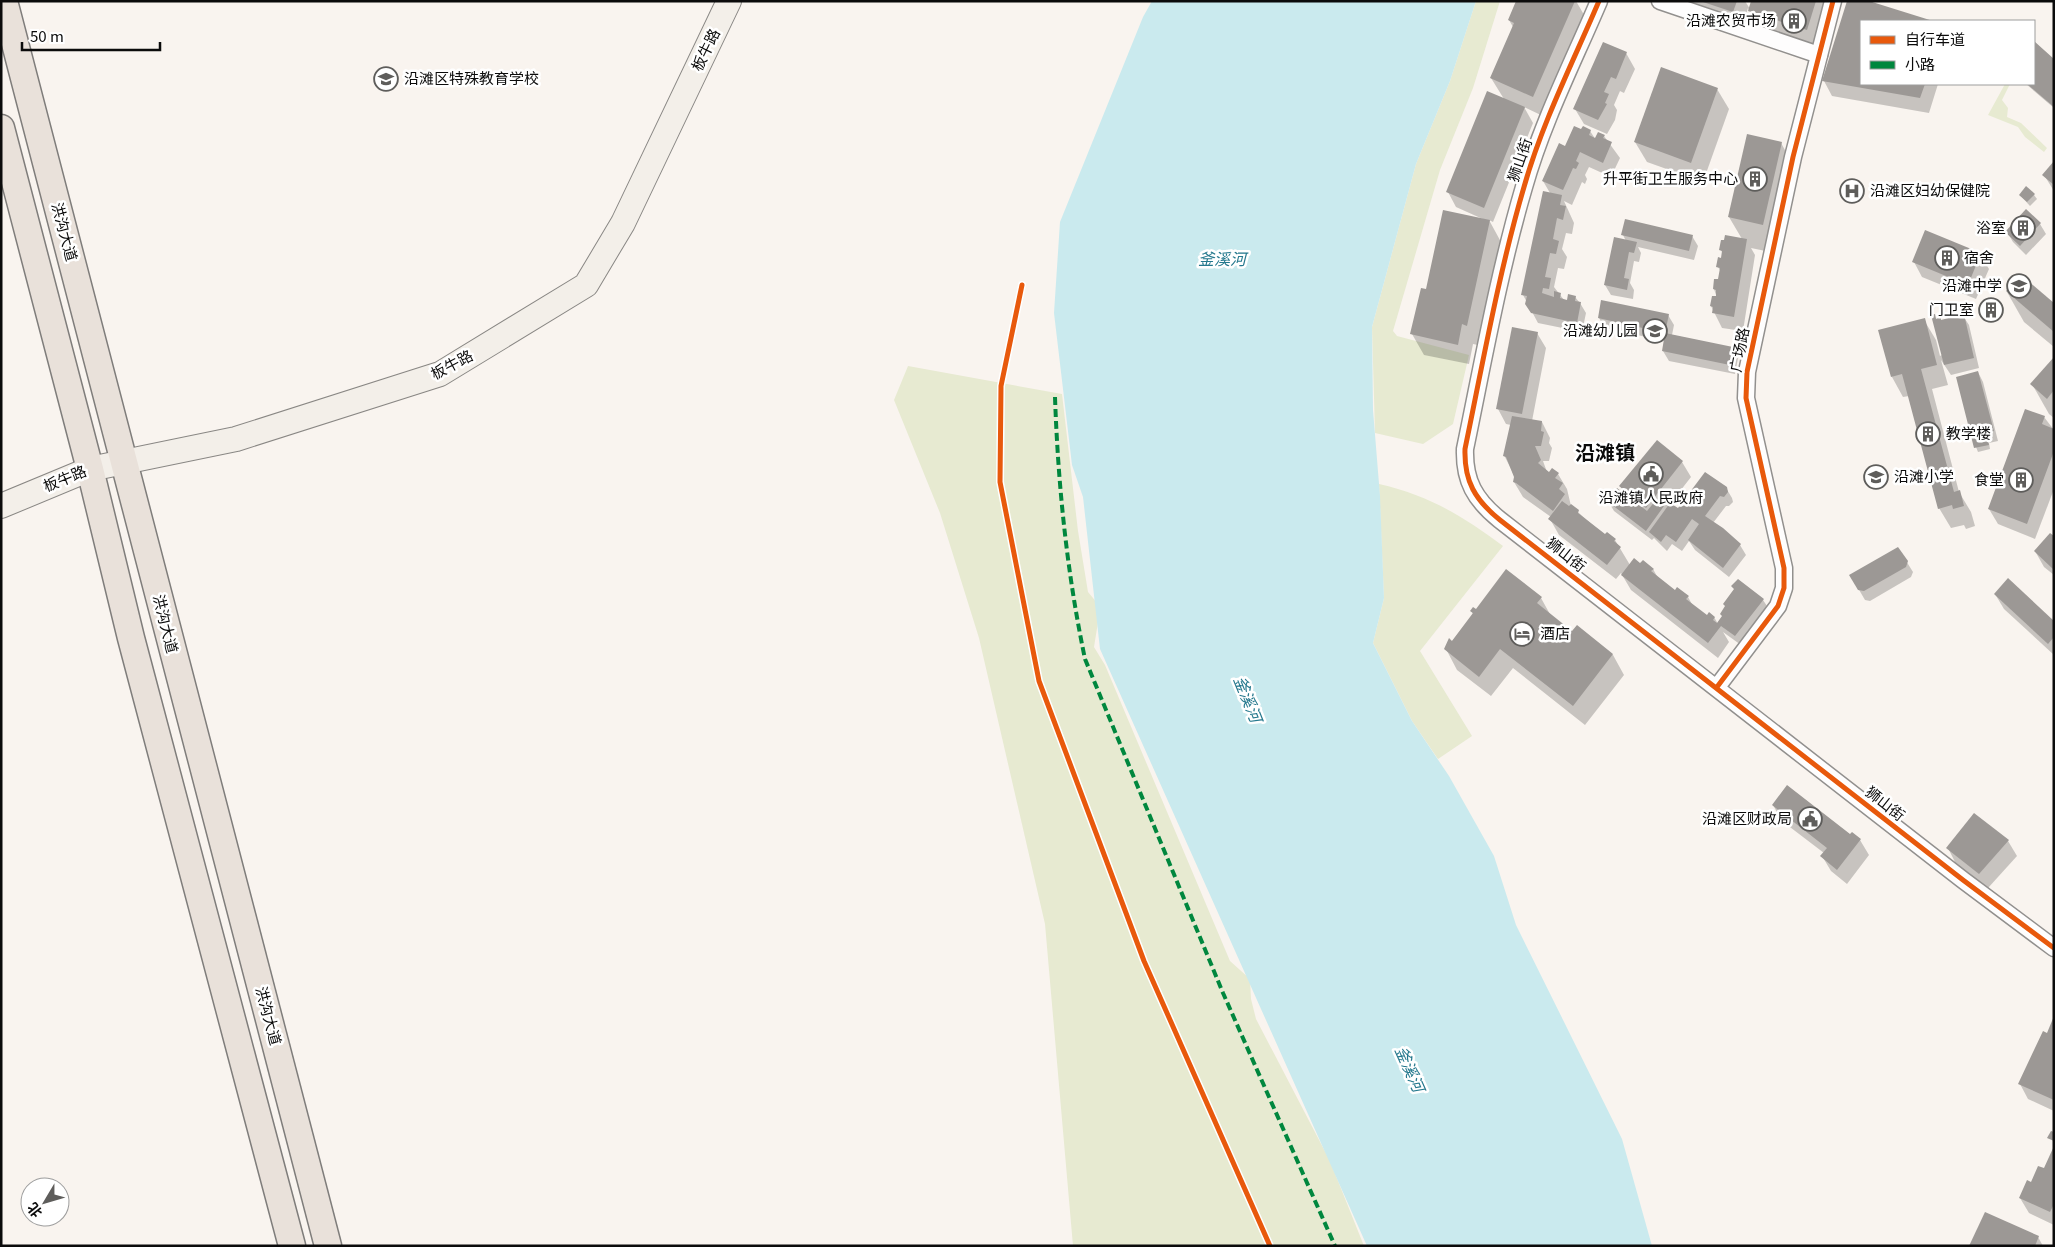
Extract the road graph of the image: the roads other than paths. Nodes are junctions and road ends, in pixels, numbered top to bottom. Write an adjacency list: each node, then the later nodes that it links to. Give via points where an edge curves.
1 (4, 1): 8 (main road, 洪沟大道)
2 (729, 1): 8 (main road, 板牛路, via 623,223 586,286 440,374 236,439)
3 (1599, 1): 11 (street, 狮山街, via 1537,147 1524,186 1511,233 1464,465 1468,481 1484,507)
4 (1660, 1): 6 (street)
5 (1833, 1): 6 (street, 广场路)
6 (1819, 55): 11 (street, 广场路, via 1793,157 1747,372 1746,398 1784,568 1784,588 1778,606)
7 (1, 128): 9 (main road)
8 (124, 463): 9 (main road, 板牛路); 14 (main road, 洪沟大道)
9 (90, 469): 10 (main road, 板牛路); 13 (main road, via 131,638)
10 (1, 506)
11 (1717, 687): 12 (street, 狮山街)
12 (2054, 948)
13 (292, 1246)
14 (328, 1246)

